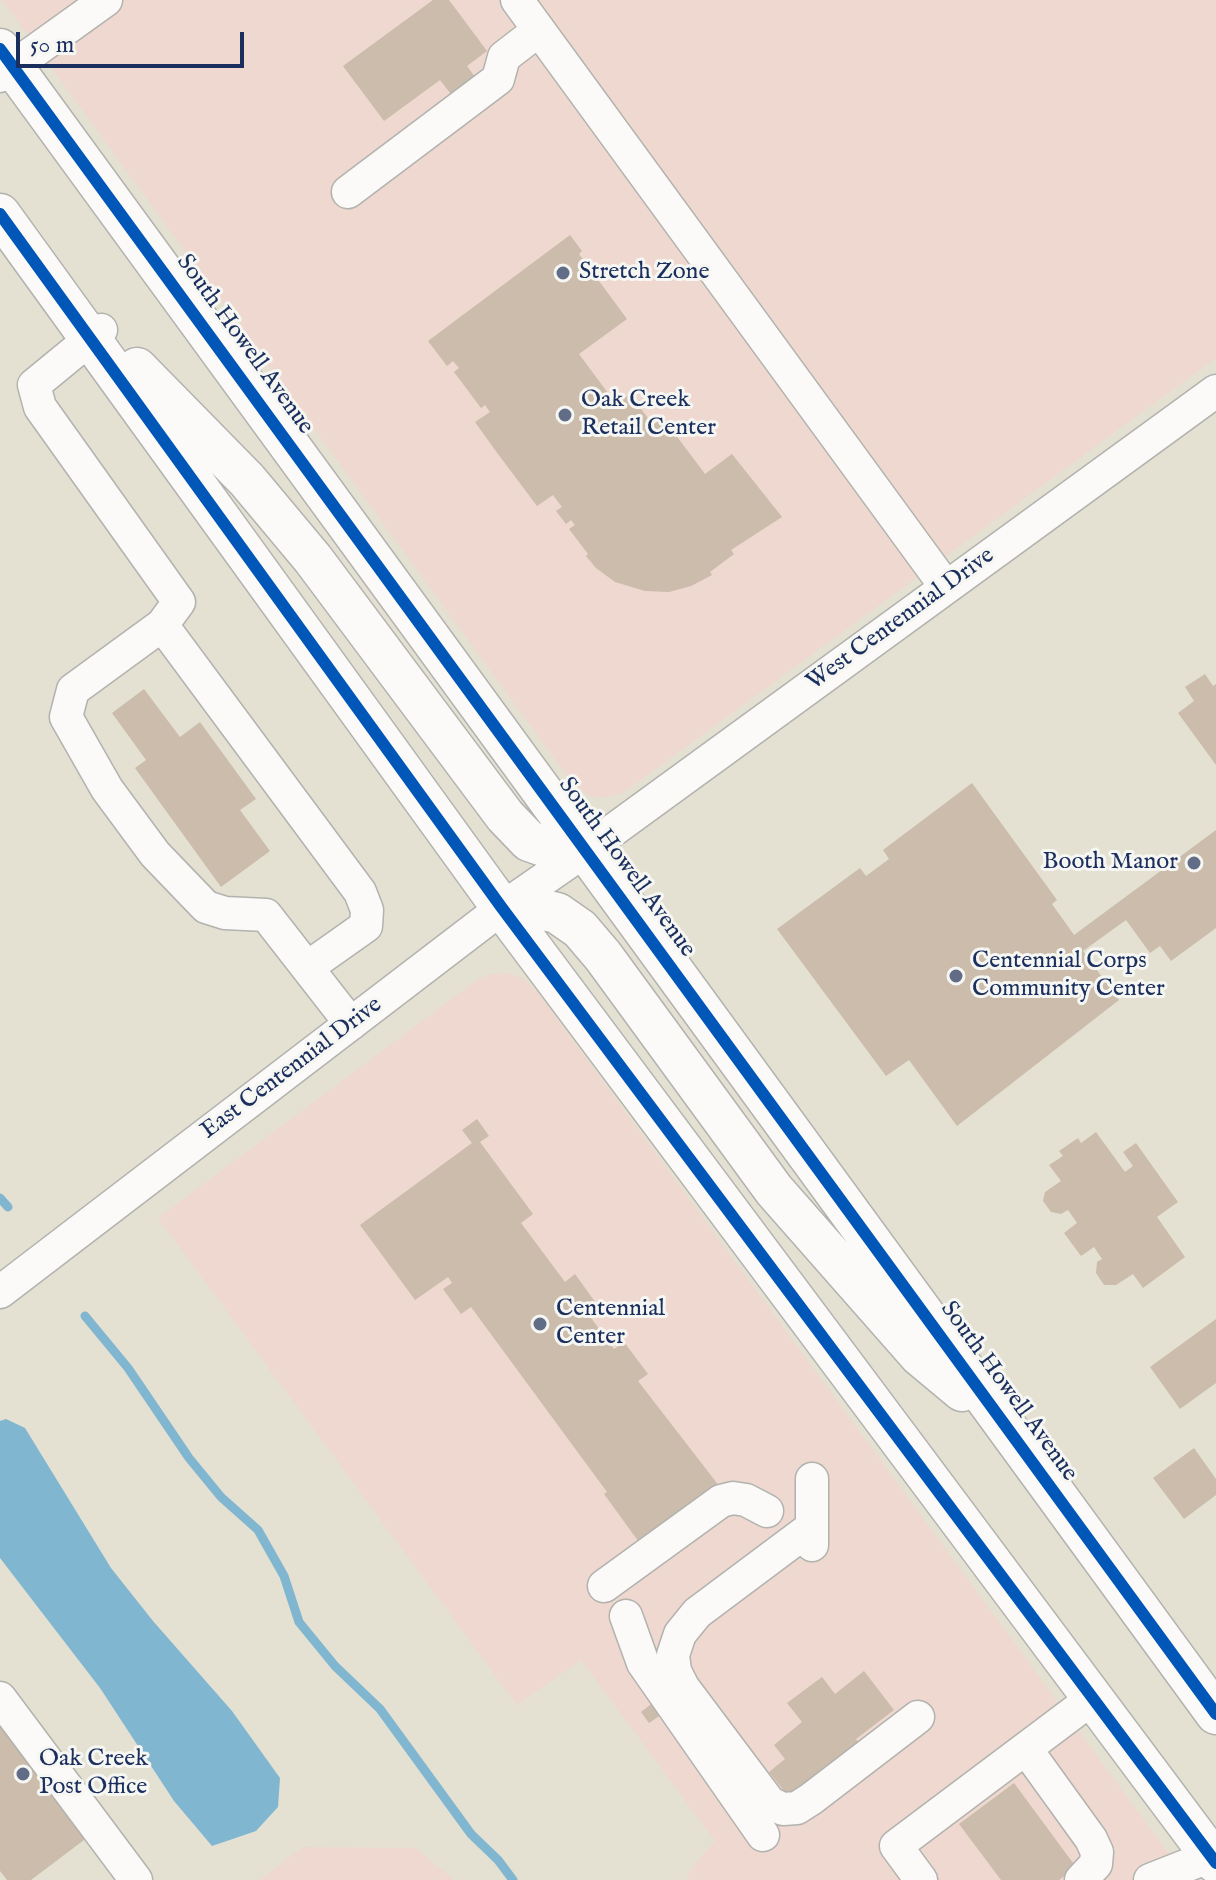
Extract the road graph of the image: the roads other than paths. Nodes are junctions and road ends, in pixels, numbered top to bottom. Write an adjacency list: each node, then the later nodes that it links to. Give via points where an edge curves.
1 (106, 0): 4 (street)
2 (517, 0): 3 (street)
3 (539, 30): 5 (street, via 504,57 498,79); 9 (street)
4 (4, 64): 11 (main road, South Howell Avenue)
5 (342, 183)
6 (0, 214): 7 (main road)
7 (96, 334): 10 (street, via 34,385 40,407 179,602); 11 (main road, via 247,480 313,559 505,816 529,841 555,850); 12 (main road)
8 (1216, 391): 9 (street, West Centennial Drive)
9 (946, 587): 11 (street, West Centennial Drive)
10 (162, 625): 13 (street, via 360,892 366,926); 13 (street, via 73,690 66,717 107,789 155,854 206,907 266,915)
11 (586, 850): 12 (street, East Centennial Drive); 16 (main road, South Howell Avenue)
12 (502, 908): 14 (street, East Centennial Drive); 16 (main road, via 557,913 580,929 774,1190 920,1356); 22 (main road)
13 (308, 967): 14 (street)
14 (351, 1024): 15 (street, East Centennial Drive)
15 (0, 1292)
16 (1006, 1426): 23 (main road, South Howell Avenue)
17 (812, 1479): 24 (street, via 812,1540 697,1613 680,1634 673,1655 675,1671 770,1803 783,1809 811,1799)
18 (767, 1511): 19 (street, via 746,1500 721,1501)
19 (604, 1586)
20 (626, 1616): 26 (street, via 643,1663)
21 (0, 1698): 28 (street)
22 (1093, 1698): 25 (street); 27 (main road)
23 (1216, 1714)
24 (918, 1717)
25 (1026, 1749): 29 (street, via 896,1846); 30 (street, via 1097,1852 1096,1864)
26 (763, 1835)
27 (1211, 1864): 31 (street)
28 (136, 1880)
29 (921, 1880)
30 (1081, 1880)
31 (1150, 1880)

